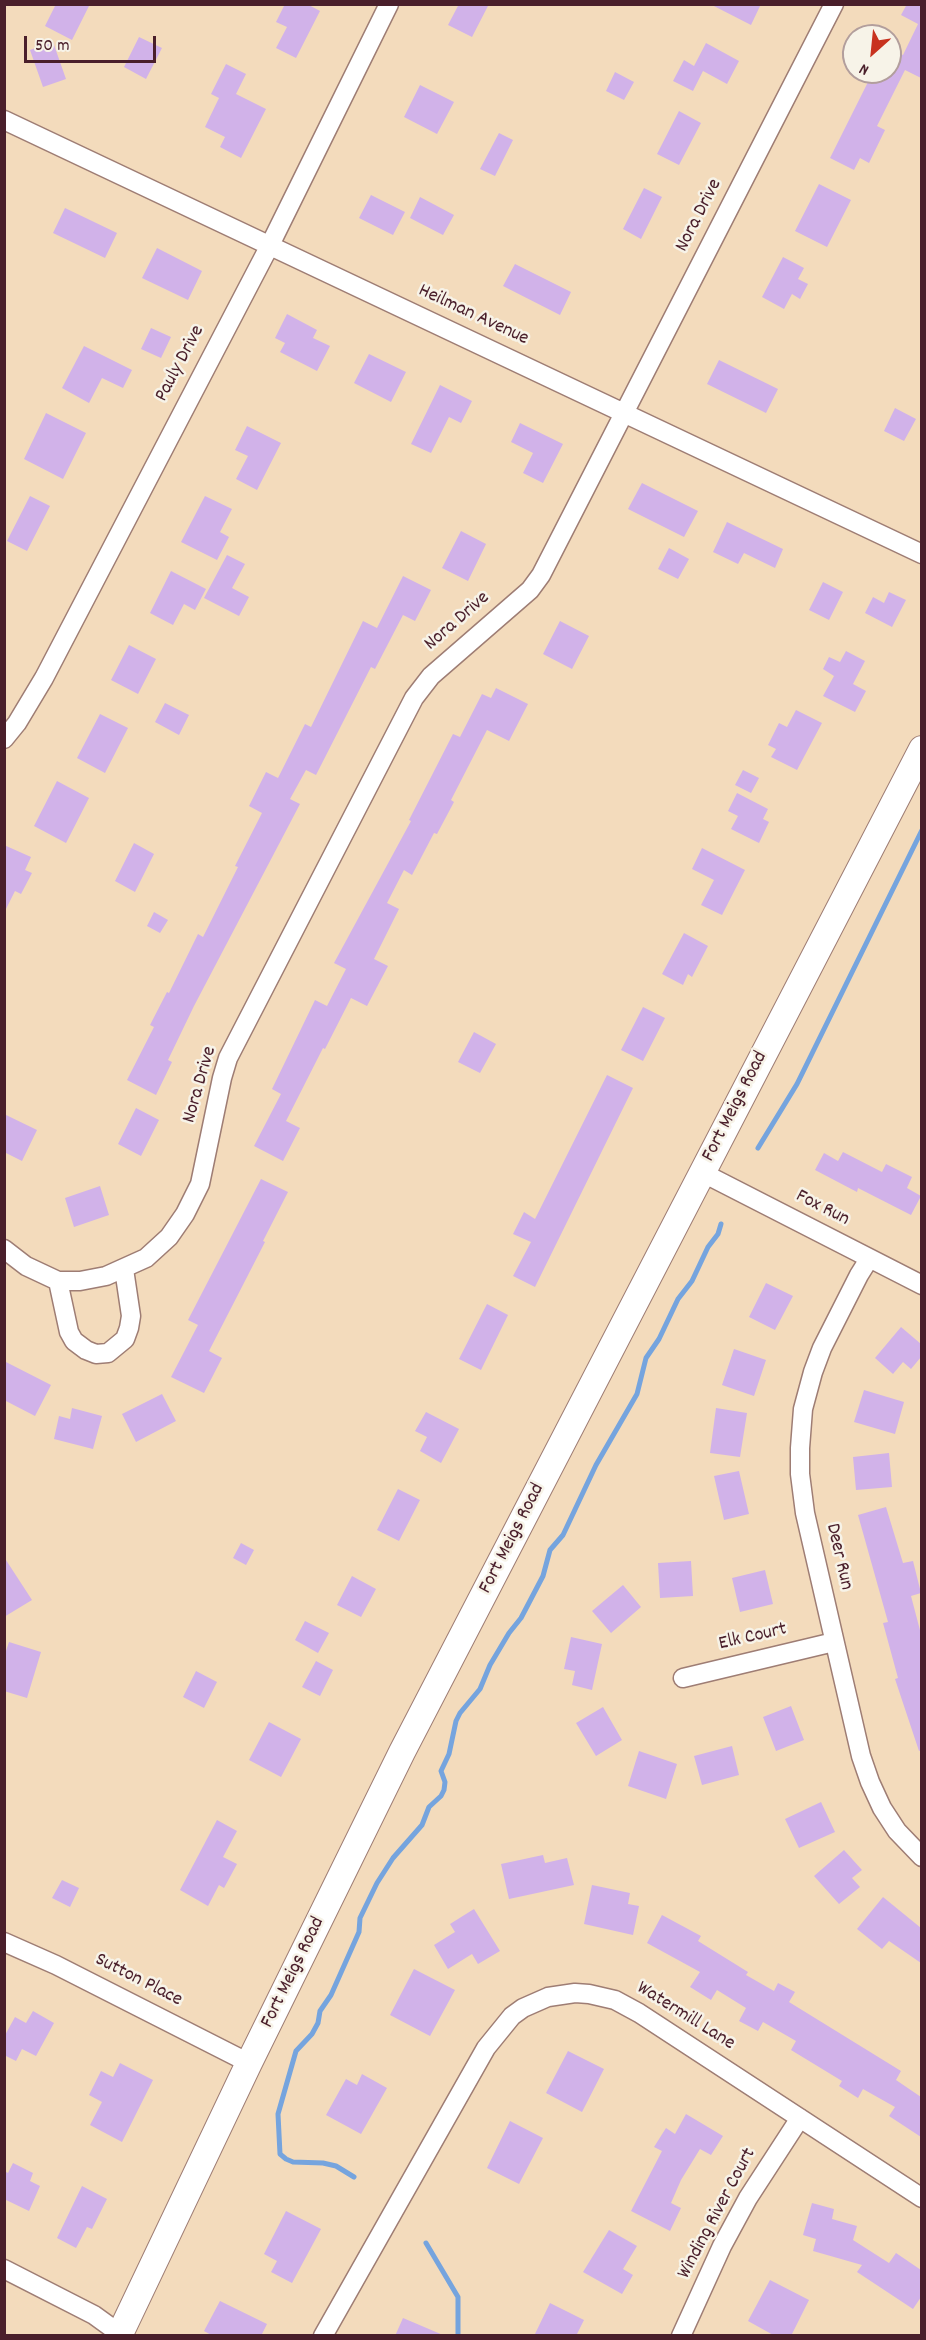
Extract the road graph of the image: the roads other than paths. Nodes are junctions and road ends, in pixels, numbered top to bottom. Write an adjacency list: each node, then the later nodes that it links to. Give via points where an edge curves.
1 (389, 4): 4 (street, Pauly Drive)
2 (834, 4): 5 (street, Nora Drive)
3 (4, 120): 4 (street, Heilman Avenue)
4 (270, 245): 5 (street, Heilman Avenue); 7 (street, Pauly Drive, via 44,678)
5 (624, 413): 6 (street, Heilman Avenue); 12 (street, Nora Drive, via 530,590 431,676 414,698 228,1058 200,1184 185,1214 146,1258)
6 (921, 555)
7 (4, 739)
8 (921, 750): 9 (street, Fort Meigs Road)
9 (702, 1173): 11 (street, Fox Run); 19 (street, Fort Meigs Road, via 402,1752)
10 (4, 1249): 13 (street, Nora Drive, via 26,1266)
11 (870, 1259): 14 (street, Fox Run); 15 (street, Deer Run, via 822,1348 803,1409 800,1474 805,1513)
12 (124, 1269): 13 (street, Nora Drive, via 80,1281); 13 (street, via 131,1316 129,1328 125,1339 108,1353 96,1354 74,1341)
13 (58, 1281)
14 (921, 1285)
15 (834, 1642): 16 (street, Elk Court); 17 (street, Deer Run, via 870,1782 897,1831)
16 (683, 1678)
17 (921, 1857)
18 (4, 1942): 19 (street, Sutton Place)
19 (249, 2063): 23 (street, Fort Meigs Road)
20 (800, 2118): 21 (street, Watermill Lane); 24 (street, Watermill Lane, via 615,2000 575,1993 535,2002 512,2016 486,2048); 25 (street, Winding River Court, via 748,2198)
21 (921, 2198)
22 (4, 2269): 23 (street, via 94,2315)
23 (121, 2335)
24 (323, 2336)
25 (681, 2336)

